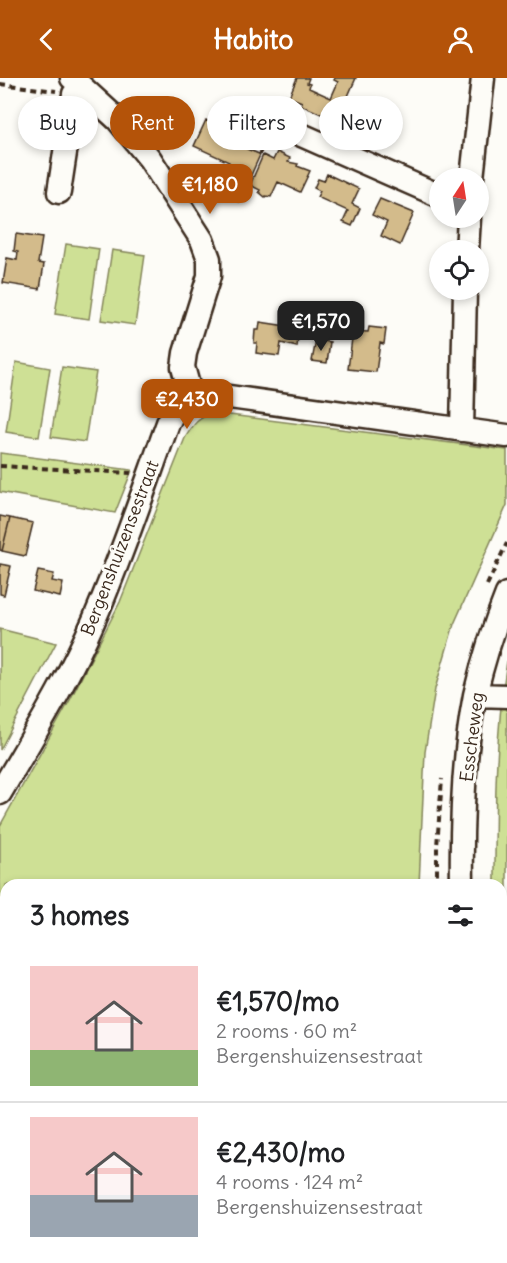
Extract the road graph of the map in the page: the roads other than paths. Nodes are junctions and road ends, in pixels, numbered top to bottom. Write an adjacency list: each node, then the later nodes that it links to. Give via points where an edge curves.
1 (483, 78): 4 (street)
2 (73, 86): 6 (street); 8 (street, via 118,120 150,159 202,240 209,259 209,276 183,367)
3 (307, 137): 5 (street)
4 (473, 168)
5 (429, 191)
6 (59, 192)
7 (465, 300): 9 (street)
8 (191, 396): 9 (street, via 215,394); 14 (street, Bergenshuizensestraat, via 175,410 94,621 56,698)
9 (462, 430): 10 (street)
10 (507, 436)
11 (507, 594): 12 (street, Esscheweg)
12 (476, 695): 13 (street); 15 (street, Esscheweg, via 465,781)
13 (507, 696)
14 (0, 793)
15 (462, 879)

